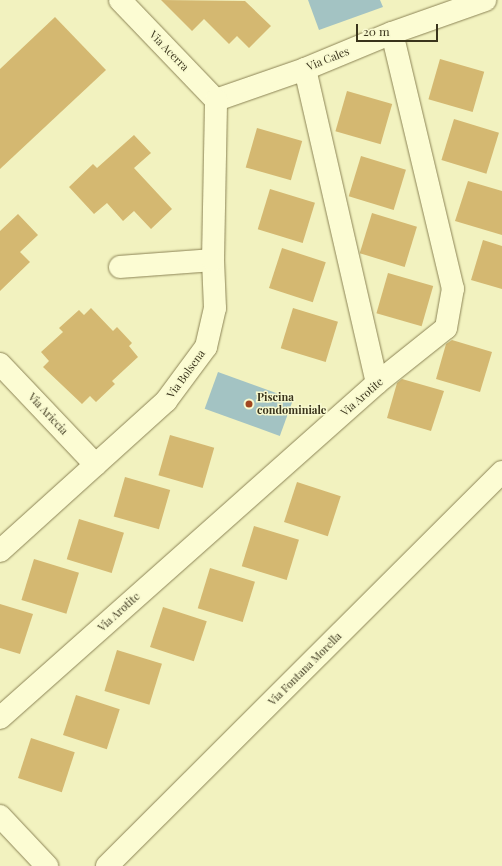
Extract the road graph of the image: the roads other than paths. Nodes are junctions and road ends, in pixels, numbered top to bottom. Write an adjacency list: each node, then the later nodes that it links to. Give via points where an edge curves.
1 (486, 0): 3 (street, Via Cales)
2 (123, 1): 5 (street, Via Acerra)
3 (392, 33): 4 (street, Via Cales); 9 (street, Via Arotite, via 453,289 446,328)
4 (305, 69): 5 (street, Via Cales); 9 (street)
5 (216, 100): 6 (street, Via Bolsena)
6 (213, 260): 7 (street); 10 (street, Via Bolsena, via 215,308 206,347 166,401)
7 (120, 267)
8 (0, 364): 10 (street, Via Ariccia)
9 (377, 383): 13 (street, Via Arotite)
10 (96, 465): 12 (street, Via Bolsena)
11 (502, 472): 16 (street, Via Fontana Morella)
12 (0, 551)
13 (0, 718)
14 (0, 816): 15 (street)
15 (47, 866)
16 (107, 866)

